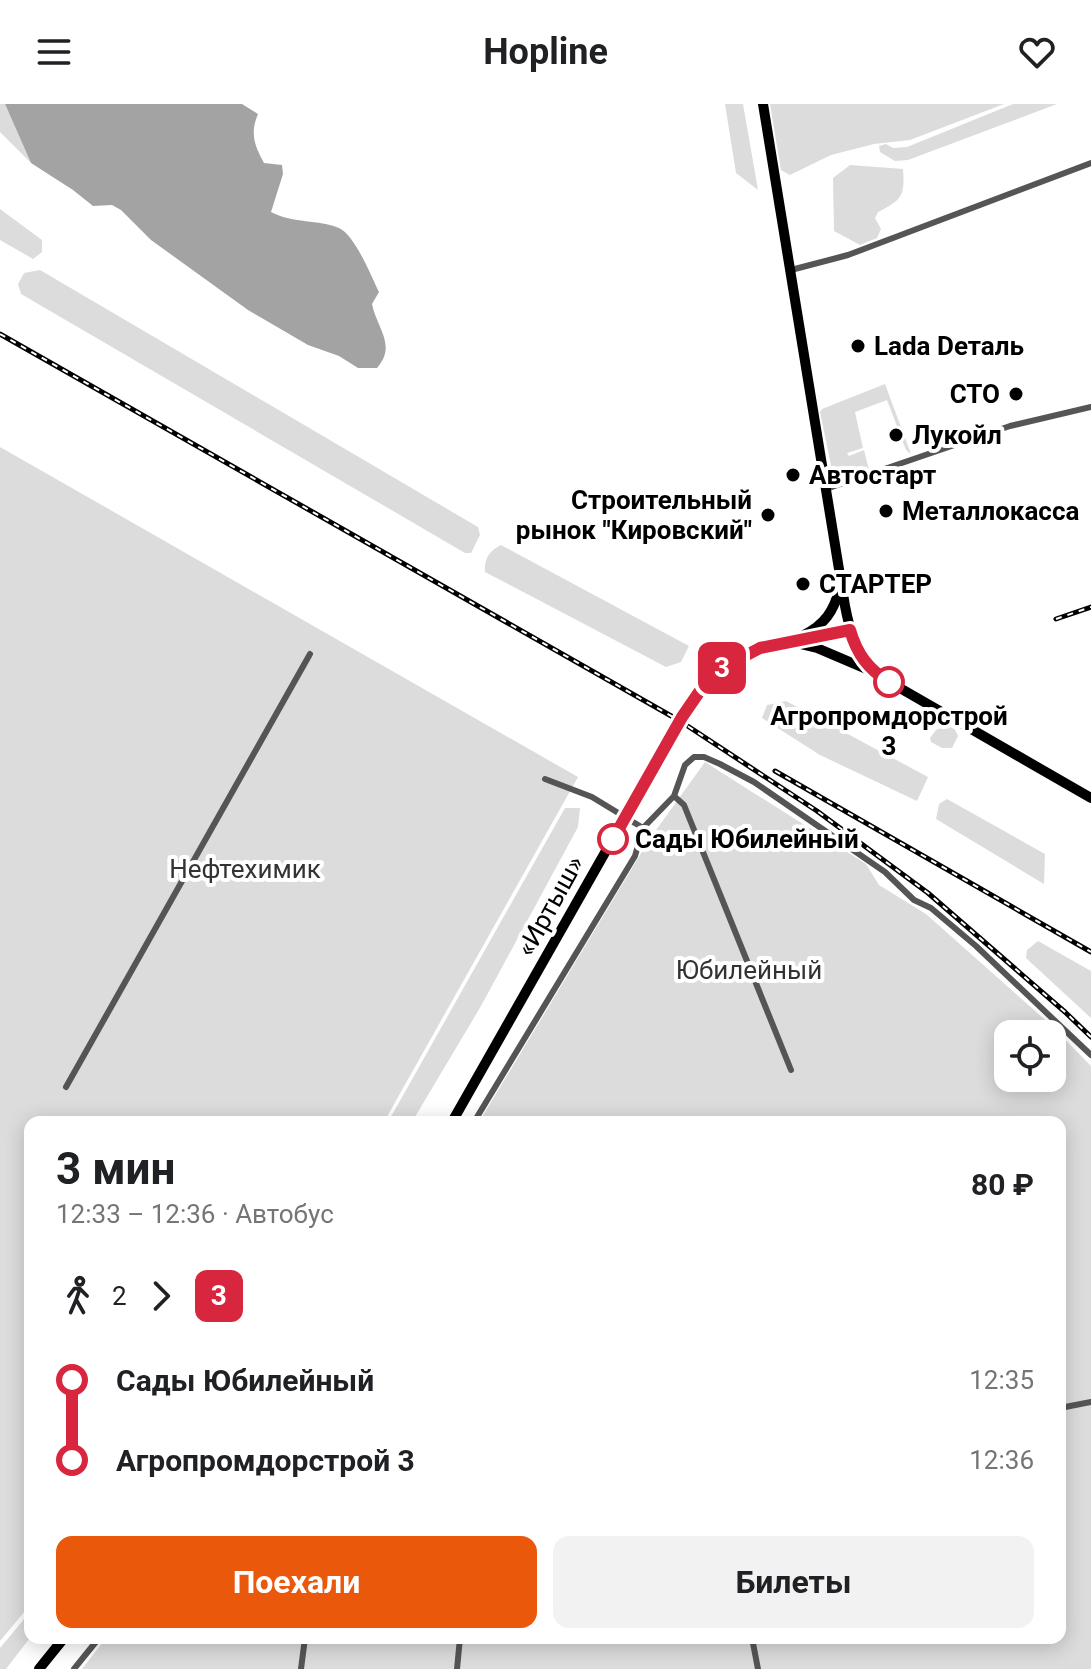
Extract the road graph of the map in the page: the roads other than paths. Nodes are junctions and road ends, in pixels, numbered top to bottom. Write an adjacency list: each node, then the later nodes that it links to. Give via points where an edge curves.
1 (763, 104): 3 (main road)
2 (1091, 163): 3 (street, via 848,255)
3 (791, 270): 5 (main road)
4 (1091, 407): 5 (street, via 1010,426)
5 (826, 489): 6 (main road)
6 (840, 580): 7 (main road); 8 (main road, via 829,615 807,634)
7 (850, 630): 8 (main road, «Иртыш»); 10 (main road)
8 (785, 642): 10 (main road, via 817,648); 14 (main road, «Иртыш», via 743,655 704,685)
9 (310, 654): 18 (street)
10 (872, 672): 13 (main road)
11 (545, 779): 14 (street)
12 (674, 796): 15 (street); 16 (street, via 685,765 694,757 754,782 931,908); 17 (street, via 684,805)
13 (1091, 798)
14 (625, 817): 15 (street); 19 (main road, «Иртыш»)
15 (643, 828): 20 (street, via 635,856)
16 (1091, 1055)
17 (791, 1070)
18 (66, 1087)
19 (455, 1116)
20 (478, 1116)
21 (1091, 1402): 22 (street)
22 (1066, 1407)
23 (59, 1644): 28 (main road)
24 (94, 1644): 29 (street)
25 (304, 1644): 30 (street)
26 (459, 1644): 31 (street)
27 (753, 1644): 32 (street)
28 (39, 1669)
29 (74, 1669)
30 (301, 1669)
31 (457, 1669)
32 (758, 1669)

